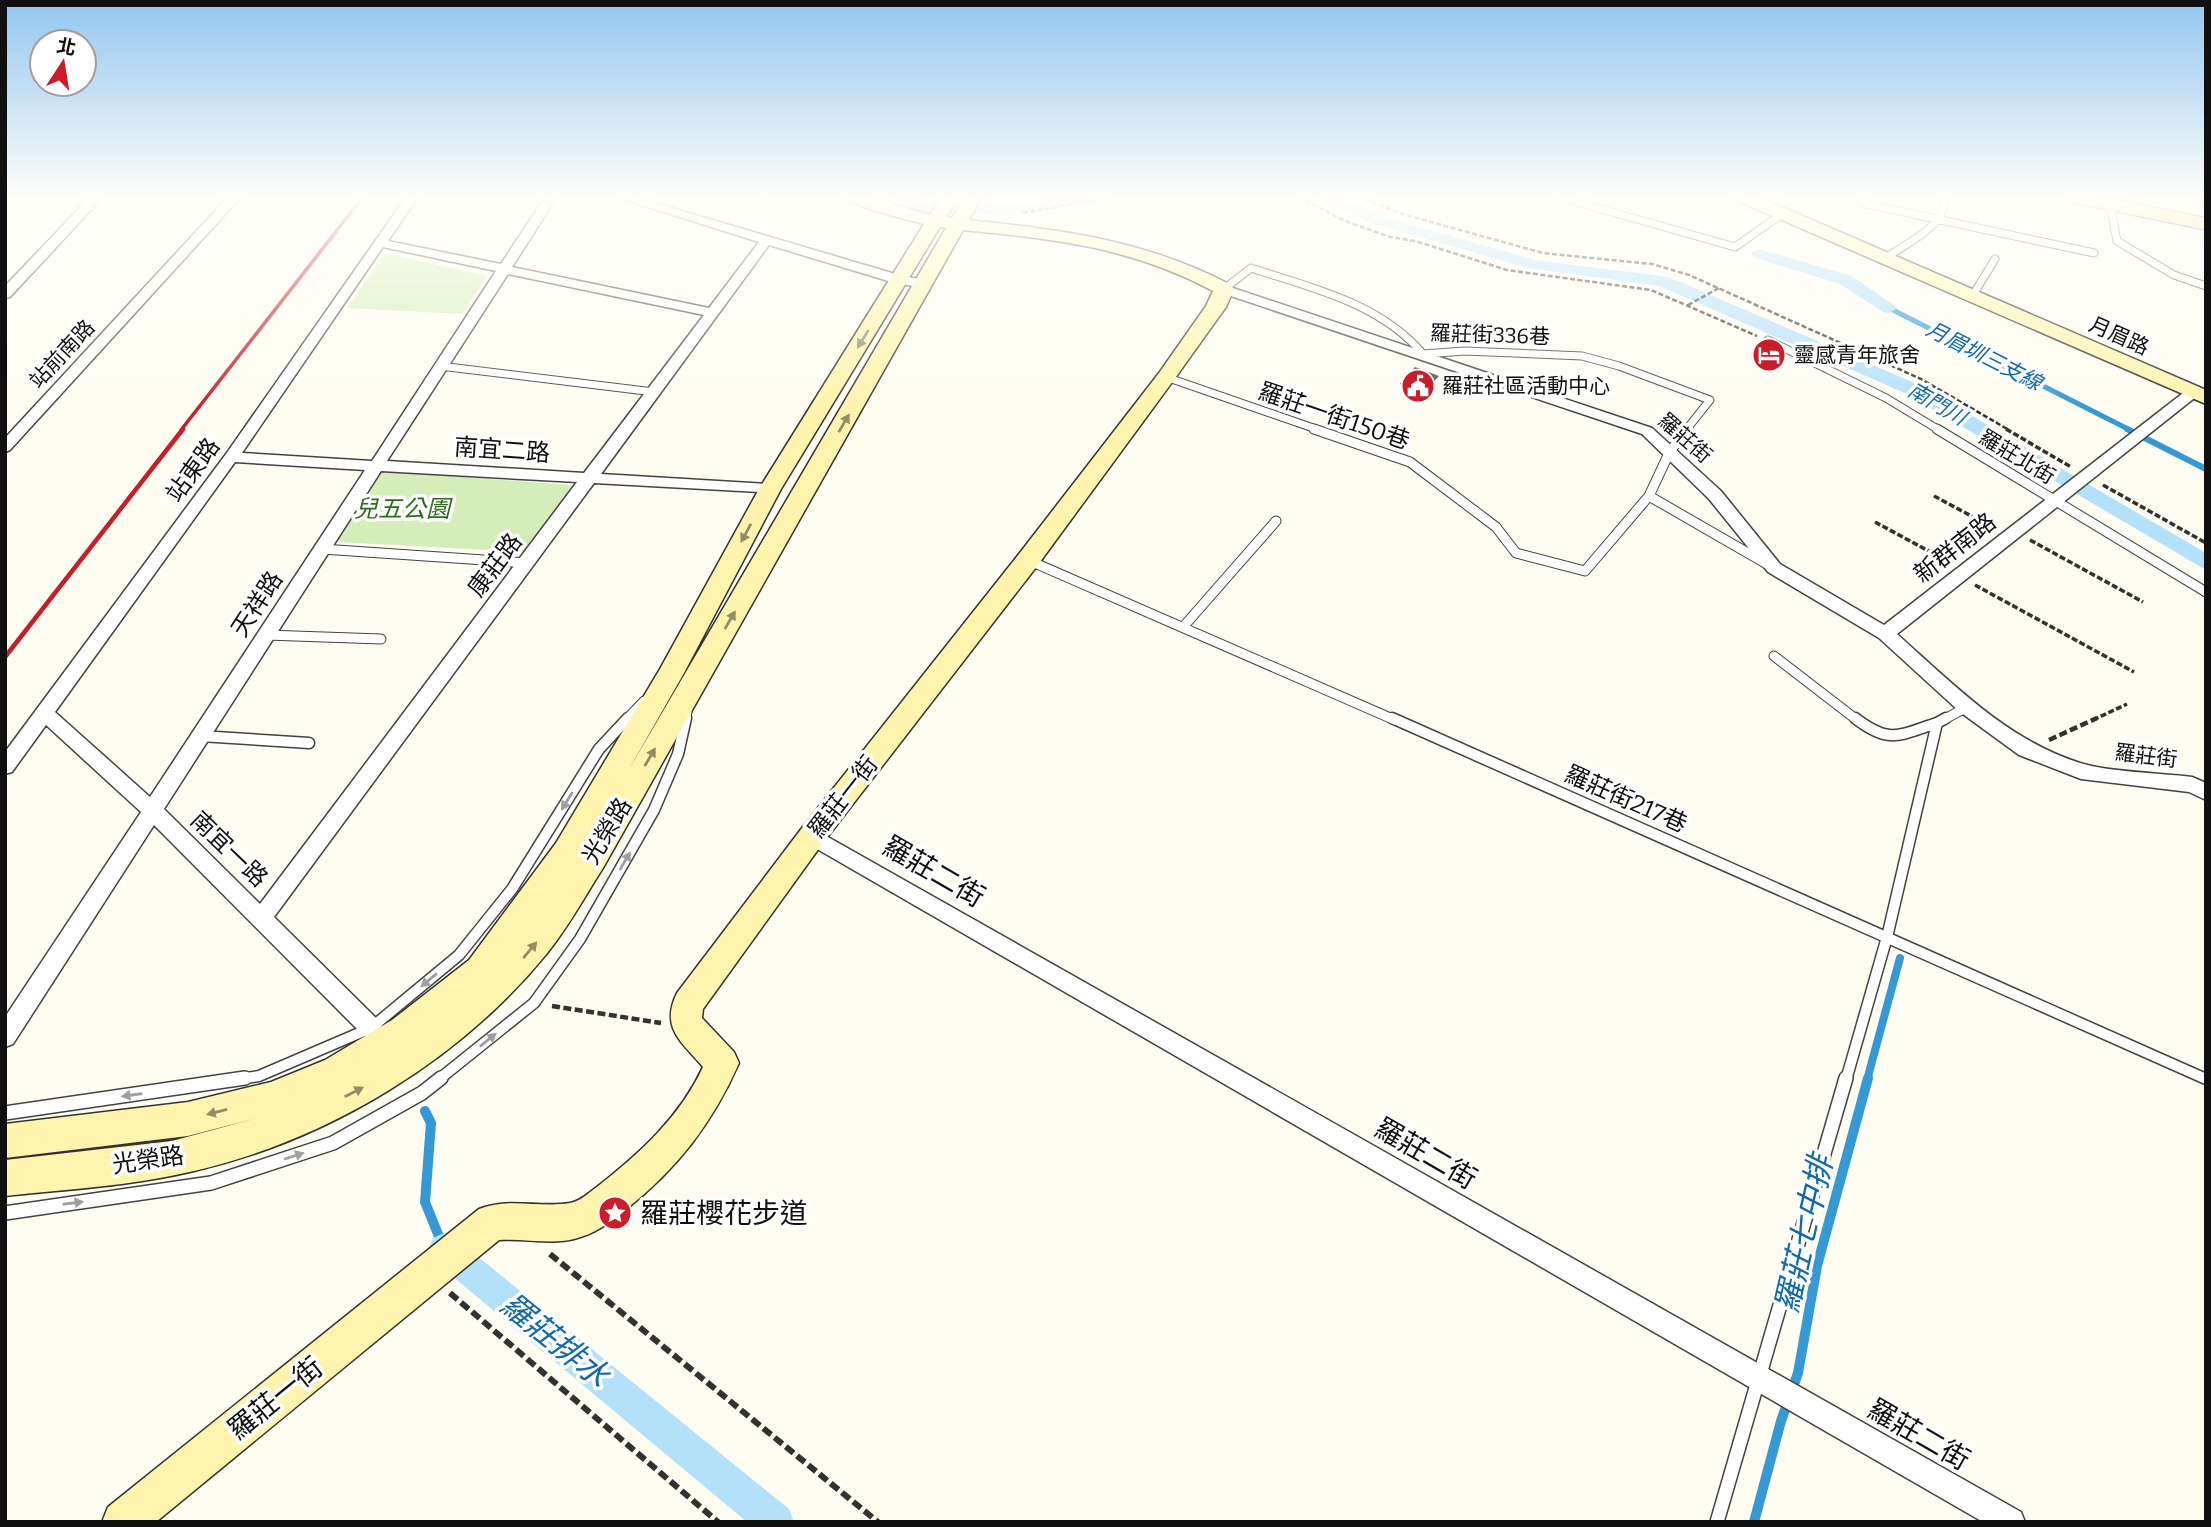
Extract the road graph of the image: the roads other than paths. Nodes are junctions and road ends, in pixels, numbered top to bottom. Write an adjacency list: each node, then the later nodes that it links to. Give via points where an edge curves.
1 (29, 268): 20 (street)
2 (169, 268): 29 (street, 站前南路)
3 (362, 268): 31 (street, 站東路)
4 (499, 268): 15 (street)
5 (746, 268): 22 (street, 康莊路)
6 (860, 268): 16 (street)
7 (907, 268): 16 (street, 光榮路)
8 (933, 268): 17 (street, 光榮路)
9 (1175, 268): 19 (street, 羅莊街)
10 (1251, 268): 19 (lane, 羅莊街336巷)
11 (1252, 268): 24 (lane, 羅莊街336巷, via 1355,302 1415,341)
12 (1912, 268): 21 (street, 月眉路)
13 (1990, 268): 21 (lane)
14 (2162, 268): 18 (lane)
15 (502, 269): 22 (street); 25 (street, 天祥路)
16 (900, 280): 17 (street); 34 (street, 光榮路, one-way to 34)
17 (925, 284): 48 (street, 光榮路, one-way to 17)
18 (2206, 286)
19 (1224, 289): 24 (street, 羅莊街); 26 (street, 羅莊一街)
20 (5, 293)
21 (1973, 295): 28 (street, 月眉路)
22 (712, 313): 27 (street, 康莊路)
23 (1768, 340): 36 (lane, 羅莊北街, via 1886,398)
24 (1423, 354): 30 (street, 羅莊街, via 1647,430); 30 (lane, 羅莊街336巷, via 1465,351 1581,356 1710,400)
25 (440, 366): 27 (lane); 32 (street, 天祥路)
26 (1166, 377): 35 (lane, 羅莊一街150巷, via 1410,462 1496,527 1516,553 1585,571); 39 (street, 羅莊一街)
27 (654, 391): 33 (street, 康莊路)
28 (2199, 396): 36 (street, 新群南路)
29 (5, 447)
30 (1670, 451): 35 (lane); 41 (street, 羅莊街, via 1715,495)
31 (230, 457): 32 (street, 南宜二路); 50 (street, 站東路)
32 (377, 465): 33 (street, 南宜二路); 38 (street, 天祥路)
33 (590, 479): 34 (street, 南宜二路); 40 (street, 康莊路)
34 (770, 489): 48 (street, 光榮路, one-way to 48)
35 (1649, 496): 41 (lane)
36 (2058, 498): 42 (lane); 44 (street, 新群南路)
37 (1276, 521): 43 (lane)
38 (323, 549): 40 (lane); 45 (street, 天祥路)
39 (1028, 560): 43 (lane, 羅莊街217巷); 57 (street, 羅莊一街)
40 (528, 562): 58 (street, 康莊路)
41 (1774, 568): 44 (street, 羅莊街)
42 (2206, 592)
43 (1184, 626): 59 (lane, 羅莊街217巷)
44 (1885, 634): 49 (street, 羅莊街)
45 (266, 635): 46 (lane); 52 (street, 天祥路)
46 (381, 639)
47 (1774, 656): 51 (lane, via 1867,727 1892,737)
48 (683, 676): 60 (lane, one-way to 60, via 598,749 512,889 459,955); 64 (street, 光榮路, one-way to 64, via 566,852 480,970 404,1031 337,1071 273,1098 188,1119); 65 (street, 光榮路, one-way to 48, via 194,1154 264,1132 358,1090 418,1052 473,1011 532,949 592,859); 66 (lane, one-way to 48, via 211,1183 333,1143 422,1093 534,1003 580,939 654,810 678,754)
49 (1967, 707): 51 (lane); 55 (street, 羅莊街, via 2026,750 2081,771 2192,785)
50 (44, 713): 54 (street, 站東路); 56 (street, 南宜一路)
51 (1937, 723): 59 (lane)
52 (200, 737): 53 (lane); 56 (street, 天祥路)
53 (309, 743)
54 (5, 767)
55 (2206, 792)
56 (152, 810): 58 (street, 南宜一路); 61 (street, 天祥路)
57 (812, 836): 67 (street, 羅莊二街); 68 (street, 羅莊一街, via 688,1003 685,1016 689,1027 722,1063 709,1095 669,1149 584,1218 550,1223 500,1221 428,1274)
58 (262, 917): 60 (street, 南宜一路)
59 (1886, 937): 62 (lane, 羅莊街217巷); 67 (lane)
60 (371, 1028): 63 (lane, one-way to 63, via 258,1076)
61 (5, 1037)
62 (2206, 1079)
63 (5, 1113)
64 (5, 1141)
65 (5, 1178)
66 (5, 1213)
67 (1757, 1376): 69 (lane); 70 (street, 羅莊二街)
68 (123, 1522)
69 (1717, 1522)
70 (2011, 1522)

